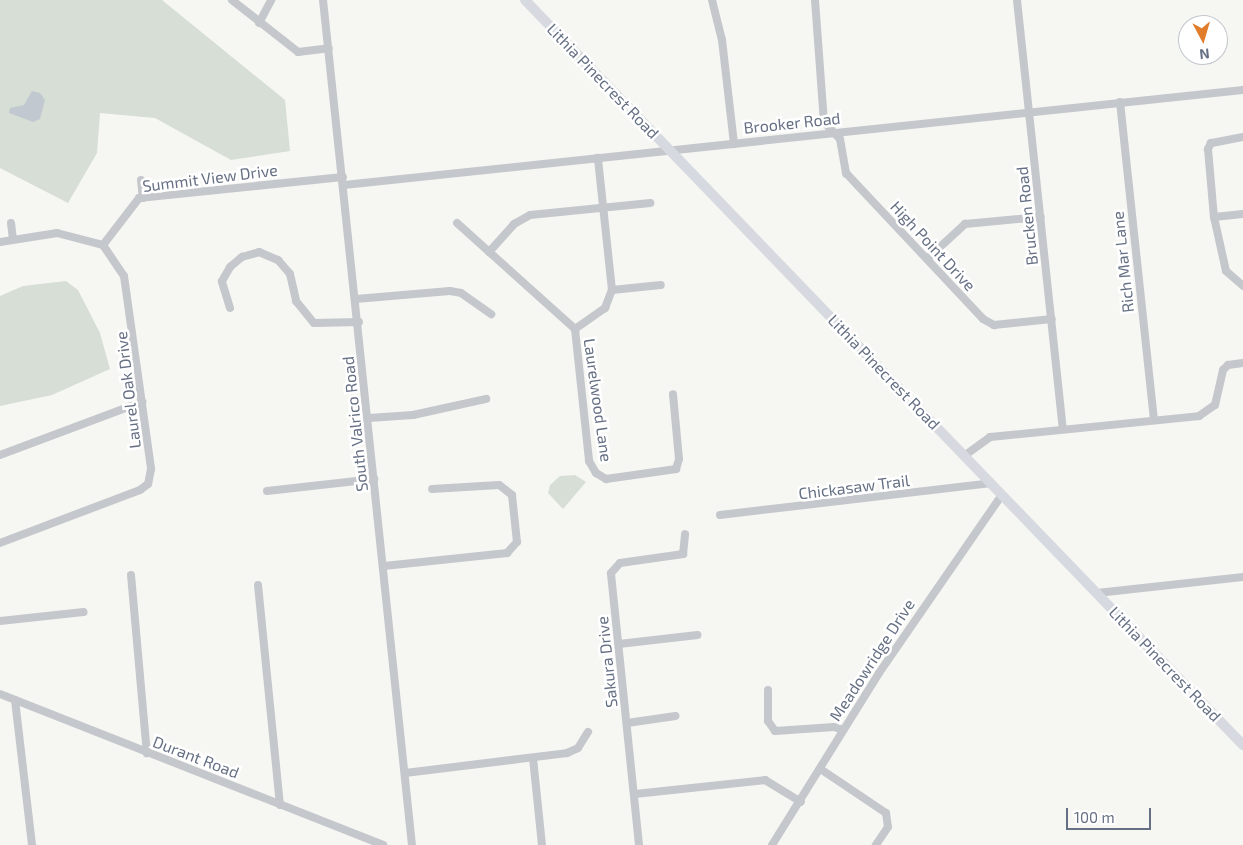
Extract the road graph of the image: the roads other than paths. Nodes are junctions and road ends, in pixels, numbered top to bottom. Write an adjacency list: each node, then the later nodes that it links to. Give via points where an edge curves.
1 (232, 0): 8 (street)
2 (271, 0): 8 (street)
3 (323, 0): 9 (street, South Valrico Road)
4 (524, 0): 16 (main road, Lithia Pinecrest Road)
5 (712, 0): 15 (street, via 722,40)
6 (815, 0): 13 (street, High Point Drive, via 824,122)
7 (1017, 0): 12 (street, Brucken Road)
8 (259, 22): 9 (street, via 298,52)
9 (329, 48): 19 (street, South Valrico Road)
10 (1243, 90): 11 (street, Brooker Road)
11 (1120, 102): 12 (street, Brooker Road); 47 (street, Rich Mar Lane)
12 (1029, 112): 13 (street, Brooker Road); 24 (street, Brucken Road)
13 (832, 132): 15 (street, Brooker Road); 32 (street, High Point Drive, via 840,139 846,173)
14 (1243, 137): 25 (street, via 1211,143 1208,150)
15 (734, 144): 16 (street, Brooker Road)
16 (670, 150): 17 (street, Brooker Road); 50 (main road, Lithia Pinecrest Road)
17 (598, 158): 19 (street, Brooker Road); 22 (street)
18 (141, 180): 20 (street)
19 (343, 181): 20 (street, Summit View Drive); 36 (street, South Valrico Road)
20 (143, 198): 30 (street, Summit View Drive, via 133,202)
21 (650, 203): 22 (street)
22 (603, 207): 31 (street, via 530,215 514,224); 35 (street)
23 (1243, 214): 25 (street)
24 (1041, 217): 32 (street, via 965,224); 39 (street, Brucken Road)
25 (1214, 217): 34 (street, via 1226,271)
26 (11, 223): 28 (street)
27 (457, 223): 31 (street, Laurelwood Lane)
28 (13, 239): 29 (street); 30 (street, via 57,233)
29 (0, 242)
30 (103, 245): 45 (street, Laurel Oak Drive, via 124,276 131,300)
31 (489, 252): 41 (street, Laurelwood Lane)
32 (927, 259): 39 (street, High Point Drive, via 983,319 994,325)
33 (661, 285): 35 (street)
34 (1243, 286)
35 (612, 290): 41 (street, via 605,308)
36 (356, 299): 38 (street, via 450,291 461,293); 40 (street, South Valrico Road)
37 (230, 308): 40 (street, via 222,281 230,267 242,257 259,252 278,260 290,274 296,301 314,323)
38 (491, 314)
39 (1052, 319): 48 (street, Brucken Road)
40 (358, 322): 46 (street, South Valrico Road)
41 (575, 329): 43 (street, Laurelwood Lane, via 589,461 600,476 606,479 676,470 680,459)
42 (1243, 363): 47 (street, via 1228,365 1223,370 1215,405 1198,416)
43 (672, 394)
44 (486, 399): 46 (street, via 414,415)
45 (142, 402): 49 (street); 58 (street, Laurel Oak Drive, via 151,469 148,484)
46 (368, 418): 51 (street, South Valrico Road)
47 (1154, 418): 48 (street)
48 (1064, 429): 50 (street, via 990,437)
49 (0, 455)
50 (964, 456): 52 (main road, Lithia Pinecrest Road)
51 (374, 479): 54 (street); 59 (street, South Valrico Road)
52 (991, 484): 55 (main road, Lithia Pinecrest Road); 56 (street, Chickasaw Trail)
53 (432, 488): 59 (street, via 499,485 512,495 517,542 507,552)
54 (267, 491)
55 (1002, 495): 63 (main road, Lithia Pinecrest Road); 73 (street, Meadowridge Drive, via 950,566)
56 (720, 516)
57 (685, 534): 67 (street, Sakura Drive, via 686,548 675,557 614,567)
58 (0, 543)
59 (384, 566): 79 (street, South Valrico Road)
60 (130, 575): 76 (street)
61 (1243, 577): 63 (street)
62 (258, 585): 82 (street)
63 (1097, 593): 75 (main road, Lithia Pinecrest Road)
64 (84, 612): 65 (street)
65 (0, 621)
66 (698, 635): 67 (street)
67 (619, 644): 72 (street, Sakura Drive)
68 (768, 690): 73 (street, via 768,721 775,731 834,727)
69 (0, 694): 70 (street, Durant Road)
70 (15, 700): 76 (street, Durant Road); 83 (street)
71 (675, 716): 72 (street)
72 (627, 723): 80 (street, Sakura Drive)
73 (843, 730): 78 (street, Meadowridge Drive)
74 (588, 732): 77 (street, via 578,748)
75 (1243, 745)
76 (147, 752): 82 (street, Durant Road)
77 (533, 758): 79 (street); 86 (street)
78 (822, 770): 81 (street, Meadowridge Drive); 89 (street, via 886,813 888,826)
79 (405, 773): 85 (street, South Valrico Road)
80 (635, 794): 81 (street, via 765,780); 87 (street, Sakura Drive)
81 (801, 802): 88 (street, Meadowridge Drive)
82 (280, 804): 84 (street, Durant Road)
83 (32, 845)
84 (383, 845)
85 (412, 845)
86 (542, 845)
87 (639, 845)
88 (772, 845)
89 (876, 845)

